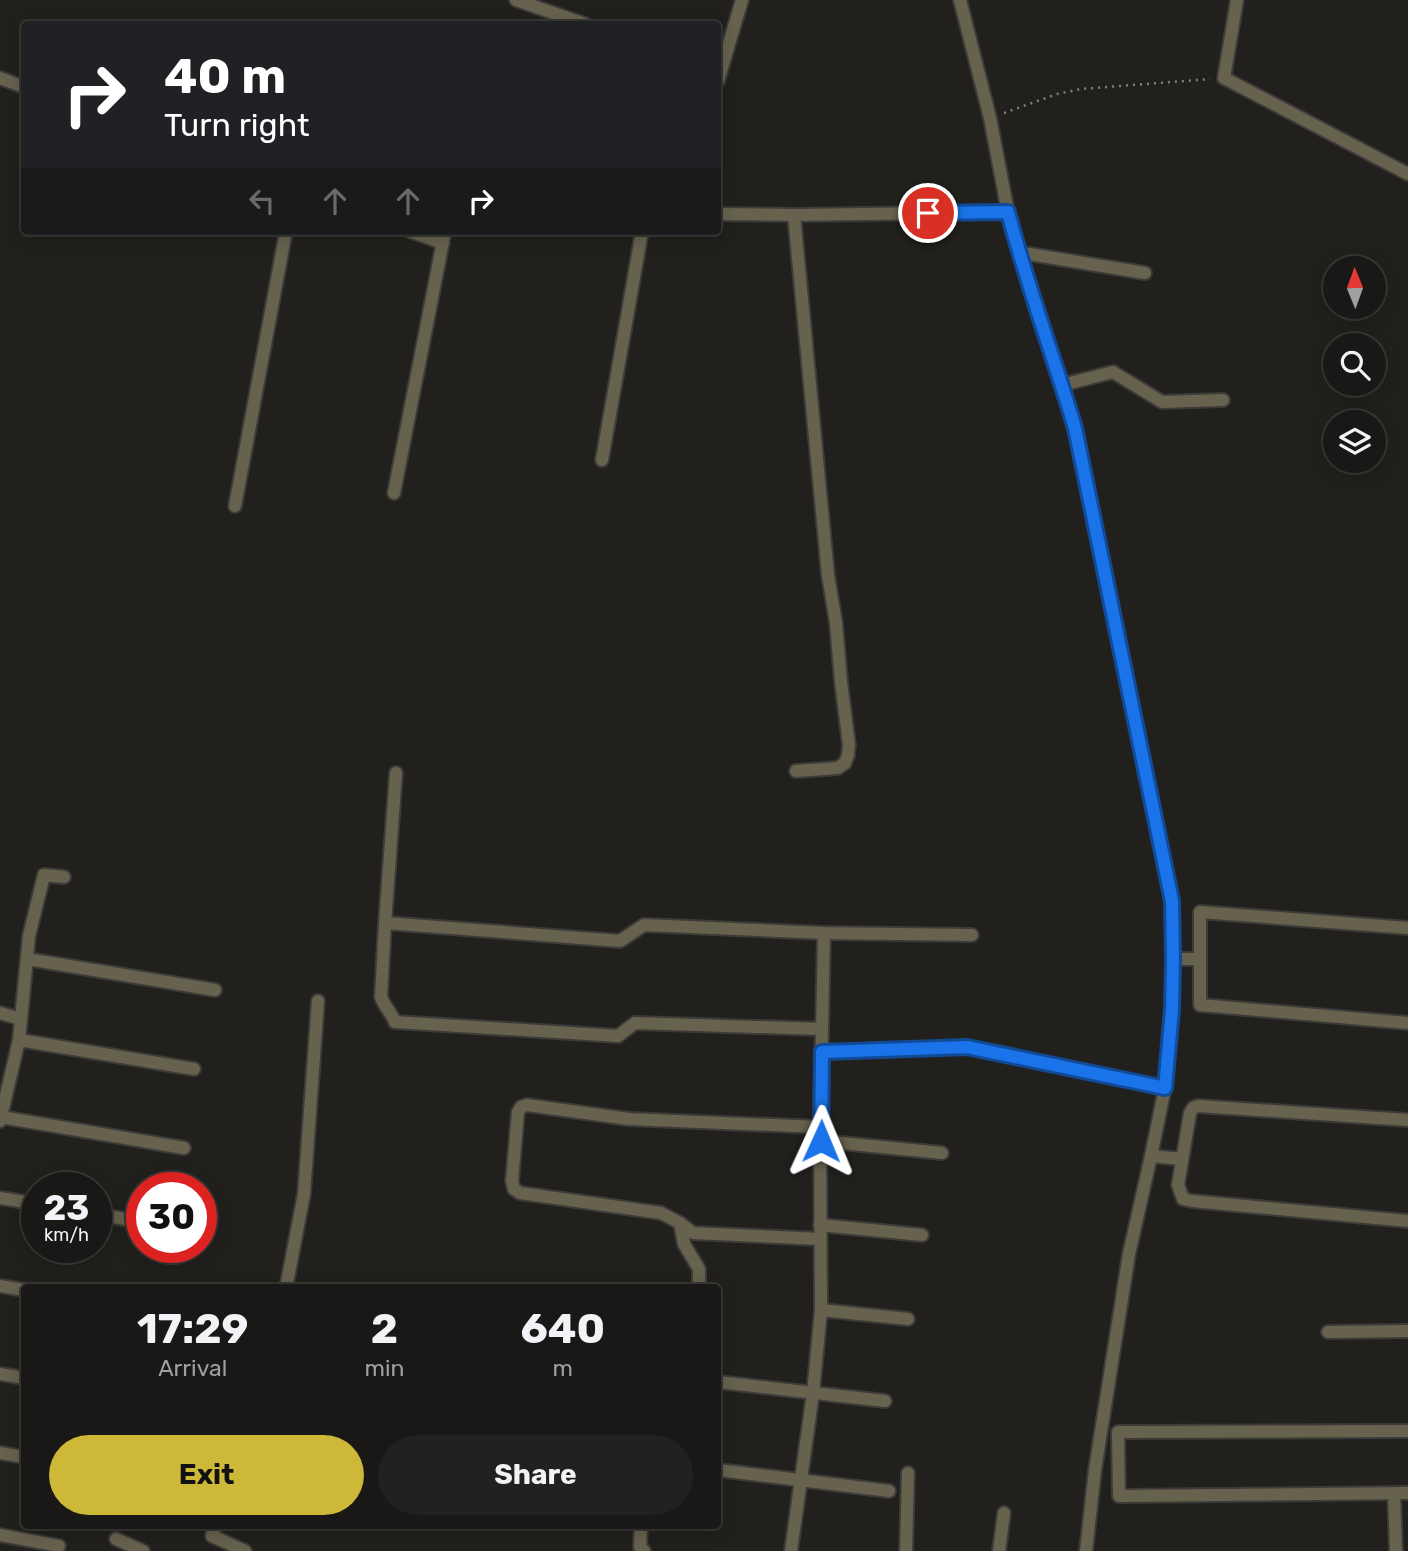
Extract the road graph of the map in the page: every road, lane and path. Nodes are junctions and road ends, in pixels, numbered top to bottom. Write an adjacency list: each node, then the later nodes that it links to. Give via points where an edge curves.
1 (516, 0): 5 (street)
2 (741, 0): 6 (street)
3 (960, 0): 10 (street)
4 (1237, 0): 8 (street)
5 (576, 21)
6 (721, 65)
7 (0, 78): 9 (street)
8 (1224, 78): 10 (path, via 1081,89); 11 (street)
9 (21, 86)
10 (990, 118): 12 (street)
11 (1408, 174)
12 (1008, 212): 14 (street); 18 (street)
13 (721, 214): 14 (street)
14 (794, 215): 25 (street, via 849,746 845,763 838,768)
15 (285, 235): 24 (street)
16 (641, 235): 22 (street)
17 (444, 237): 23 (street)
18 (1020, 257): 19 (street, via 1029,254); 20 (street)
19 (1145, 273)
20 (1062, 385): 21 (street, via 1113,372 1162,402); 33 (street, via 1075,428 1172,901)
21 (1223, 400)
22 (602, 460)
23 (394, 493)
24 (235, 506)
25 (796, 771)
26 (396, 773): 28 (street)
27 (64, 877): 32 (street, via 44,875)
28 (384, 923): 30 (street, via 620,941 644,925); 40 (street, via 381,997 395,1021 618,1036 635,1023)
29 (1408, 928): 34 (street, via 1200,912)
30 (824, 933): 31 (street); 40 (street)
31 (972, 935)
32 (27, 959): 35 (street); 38 (street)
33 (1173, 959): 34 (street); 44 (street)
34 (1200, 960): 39 (street, via 1200,1005)
35 (215, 990)
36 (318, 1001): 61 (street, via 304,1194)
37 (0, 1013): 38 (street)
38 (21, 1019): 41 (street)
39 (1408, 1023)
40 (821, 1029): 42 (street)
41 (19, 1040): 43 (street); 45 (street)
42 (822, 1052): 44 (street, via 967,1047); 48 (street)
43 (194, 1069)
44 (1165, 1088): 52 (street)
45 (2, 1098): 46 (street)
46 (1, 1119): 50 (street)
47 (1408, 1121): 53 (street, via 1198,1106 1190,1113)
48 (820, 1127): 49 (street); 57 (street, via 629,1119 521,1107 512,1181 520,1194 661,1213)
49 (821, 1141): 51 (street); 58 (street)
50 (184, 1148)
51 (942, 1153)
52 (1152, 1156): 53 (street); 79 (street, via 1129,1255)
53 (1182, 1160): 56 (street, via 1178,1185 1183,1199)
54 (0, 1198): 55 (street)
55 (21, 1201)
56 (1408, 1221)
57 (680, 1223): 60 (street, via 693,1233); 62 (street, via 684,1244 699,1269)
58 (820, 1225): 59 (street); 60 (street)
59 (922, 1235)
60 (820, 1239): 65 (street)
61 (287, 1284)
62 (699, 1284)
63 (0, 1286): 64 (street)
64 (21, 1290)
65 (821, 1310): 66 (street); 72 (street)
66 (908, 1319)
67 (1408, 1331): 68 (street)
68 (1328, 1332)
69 (0, 1374): 70 (street)
70 (21, 1378)
71 (721, 1382): 72 (street)
72 (813, 1393): 73 (street); 81 (street)
73 (885, 1401)
74 (1408, 1432): 77 (street, via 1118,1432)
75 (0, 1453): 76 (street)
76 (21, 1456)
77 (1120, 1469): 79 (street); 83 (street, via 1119,1496)
78 (721, 1470): 81 (street)
79 (1095, 1470): 97 (street)
80 (908, 1473): 95 (street)
81 (800, 1480): 82 (street); 94 (street)
82 (889, 1491)
83 (1394, 1493): 84 (street); 98 (street)
84 (1408, 1493)
85 (1004, 1513): 96 (street)
86 (214, 1529): 92 (street, via 212,1536)
87 (641, 1529): 93 (street)
88 (0, 1535): 90 (street)
89 (116, 1539): 91 (street)
90 (59, 1546)
91 (143, 1551)
92 (245, 1551)
93 (644, 1551)
94 (791, 1551)
95 (906, 1551)
96 (999, 1551)
97 (1086, 1551)
98 (1396, 1551)

